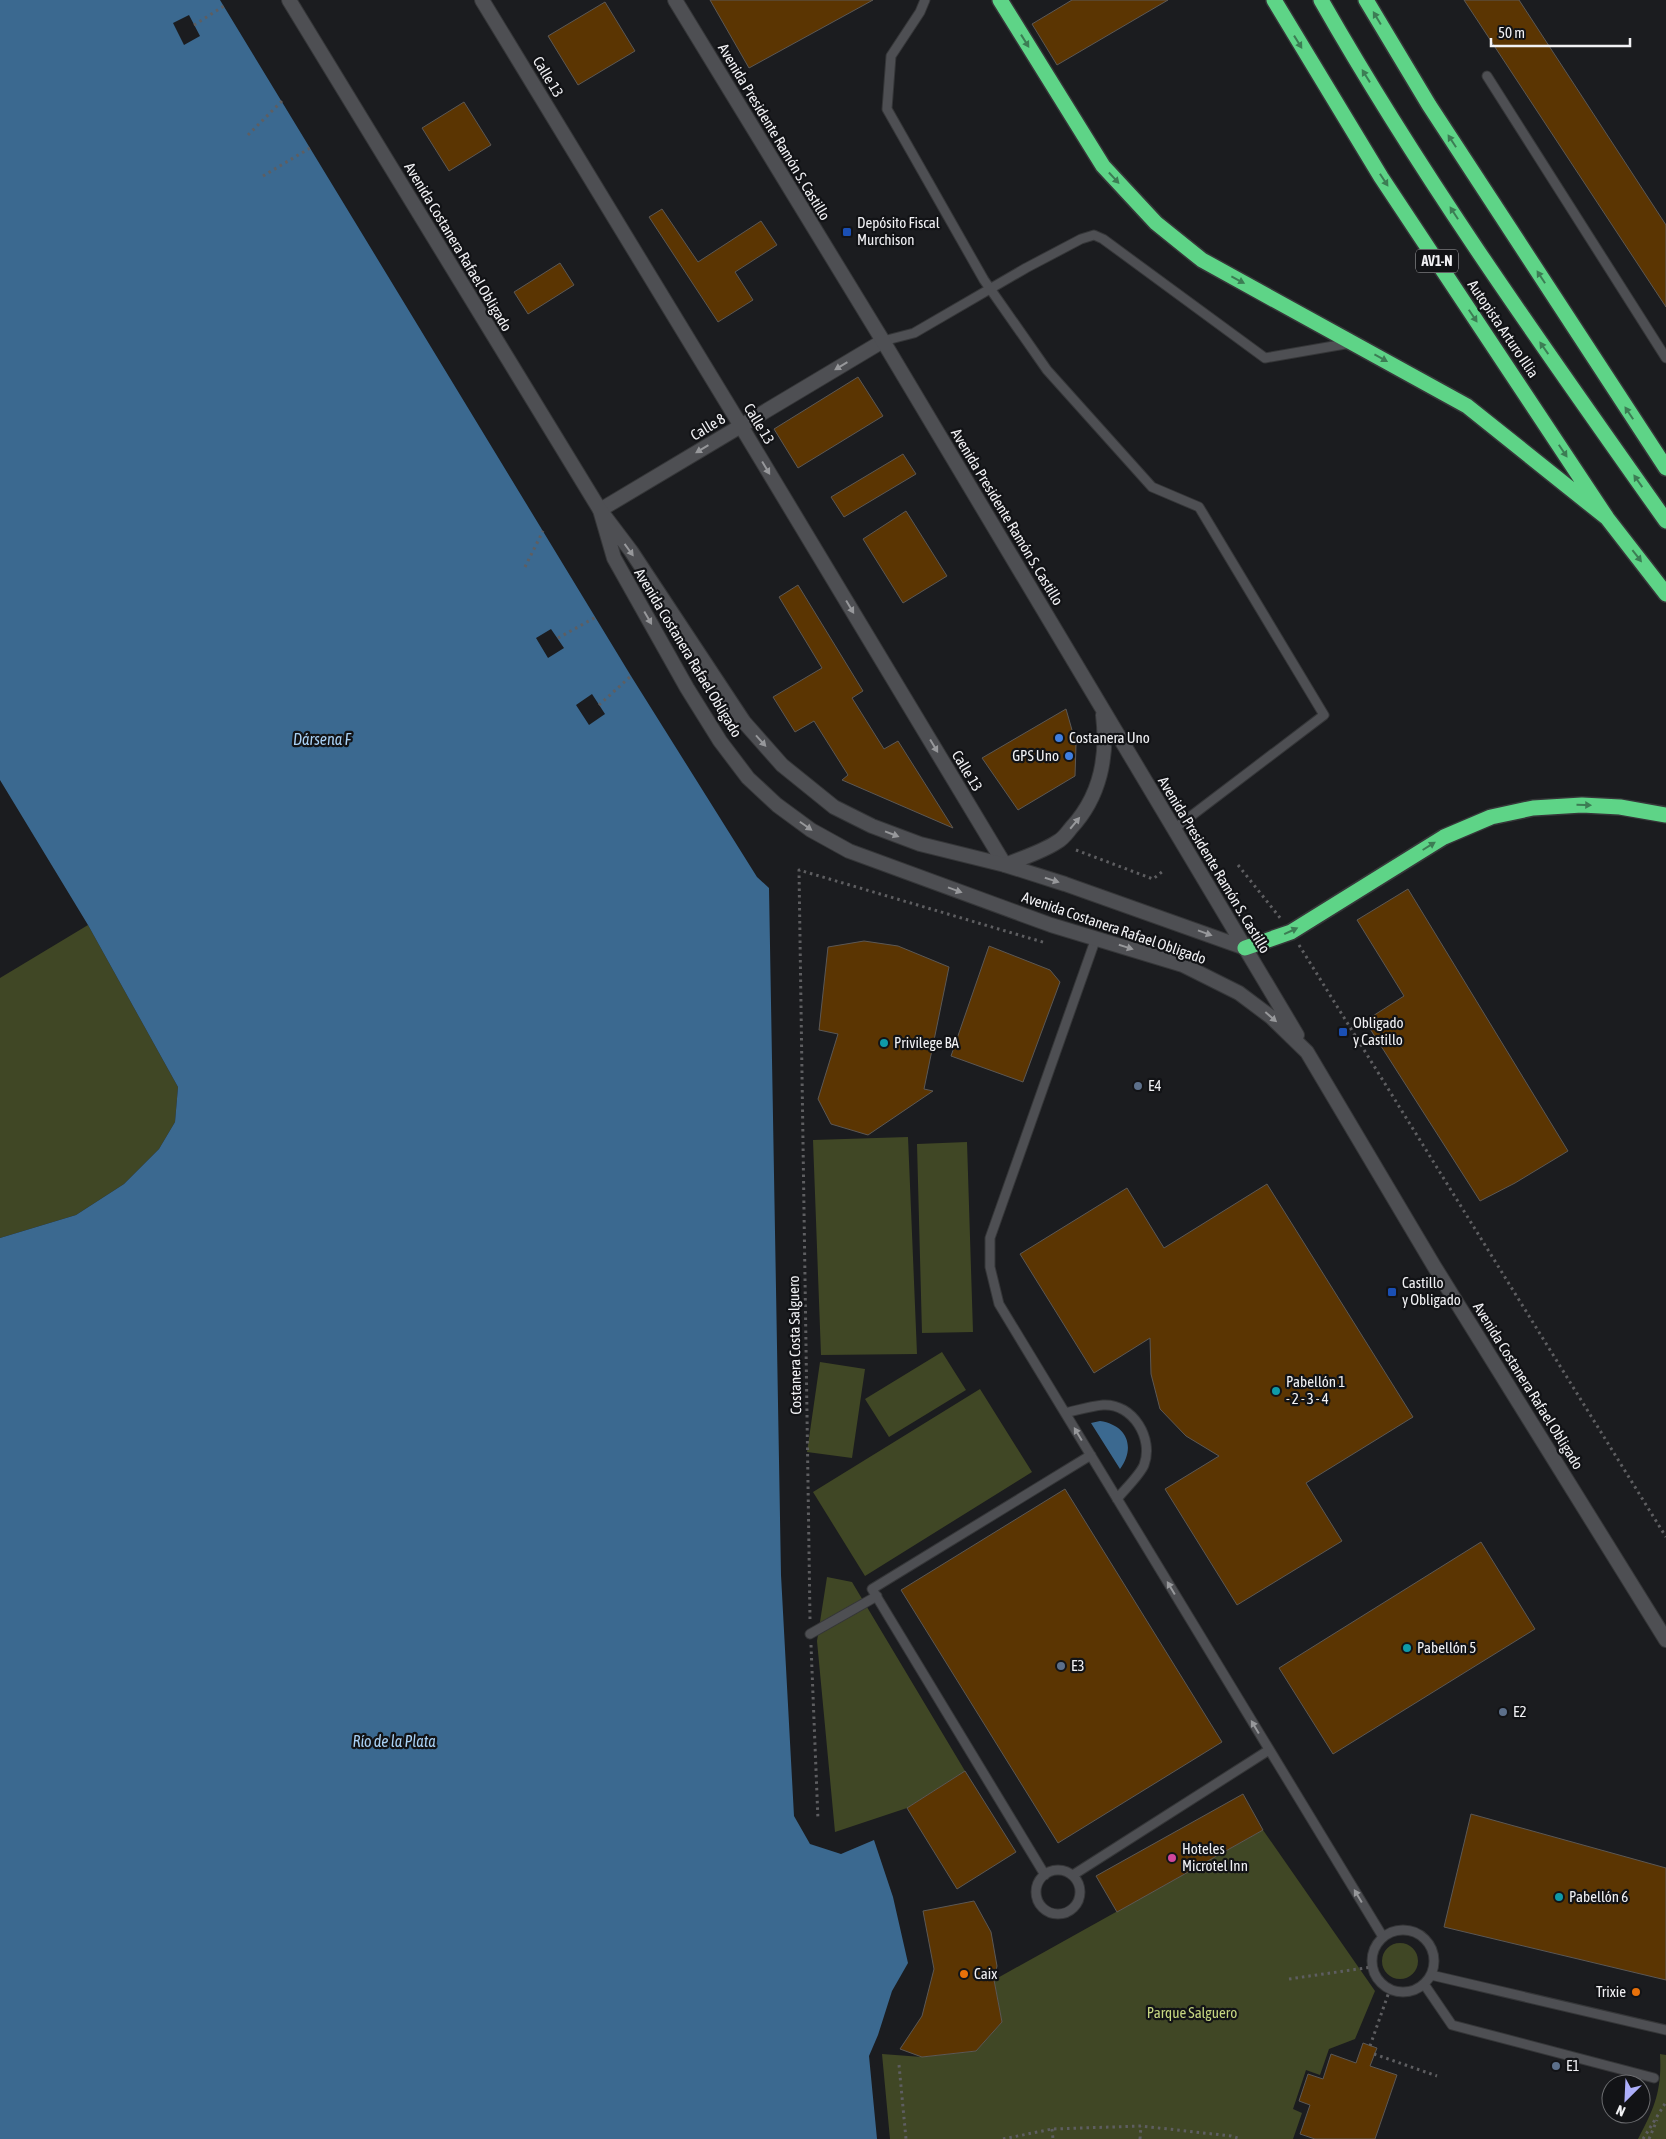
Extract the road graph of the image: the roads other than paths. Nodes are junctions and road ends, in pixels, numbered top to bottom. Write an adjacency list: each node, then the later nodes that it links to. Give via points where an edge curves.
1 (289, 0): 16 (main road, Avenida Costanera Rafael Obligado)
2 (482, 0): 14 (main road, Calle 13)
3 (675, 0): 11 (main road, Avenida Presidente Ramón S. Castillo)
4 (924, 0): 10 (lane, via 920,12 891,56 887,109)
5 (1000, 0): 12 (highway, one-way to 12, via 1103,166 1156,224 1202,260)
6 (1274, 0): 17 (highway, Autopista Arturo Illia / AV1-N, one-way to 17, via 1381,177)
7 (1321, 0): 18 (highway, Autopista Arturo Illia / AV1-N, one-way to 7, via 1517,308 1401,132)
8 (1366, 0): 15 (highway, one-way to 8, via 1429,105)
9 (1487, 76): 13 (lane)
10 (990, 290): 11 (lane, via 914,333); 12 (lane, via 1081,239 1094,235 1265,358); 22 (lane, via 1047,370 1152,486 1199,507 1324,715)
11 (883, 341): 14 (main road, Calle 8, one-way to 14); 20 (main road, Avenida Presidente Ramón S. Castillo)
12 (1354, 342): 17 (highway, one-way to 17, via 1467,406)
13 (1666, 358)
14 (741, 426): 16 (main road, Calle 8, one-way to 16); 23 (main road, Calle 13, one-way to 23)
15 (1666, 468)
16 (600, 510): 23 (main road, Avenida Costanera Rafael Obligado, one-way to 23, via 631,551 744,722 788,770 834,807 872,826 920,844); 24 (main road, Avenida Costanera Rafael Obligado, one-way to 24, via 614,558 692,695 725,749 748,778 777,805 811,830 850,851 1051,925)
17 (1607, 518): 19 (highway, Autopista Arturo Illia / AV1-N, one-way to 19)
18 (1666, 521)
19 (1666, 594)
20 (1102, 707): 22 (main road, Avenida Presidente Ramón S. Castillo); 23 (main road, one-way to 20, via 1059,841 1079,820 1094,794 1103,766 1106,736)
21 (1666, 815): 25 (highway, one-way to 21, via 1291,932 1444,837 1491,817 1533,808 1582,805 1620,807)
22 (1174, 829): 25 (main road, Avenida Presidente Ramón S. Castillo)
23 (1005, 866): 25 (main road, Avenida Costanera Rafael Obligado, one-way to 25)
24 (1096, 938): 26 (main road, Avenida Costanera Rafael Obligado, one-way to 26, via 1183,965 1239,993 1271,1017); 27 (lane, via 990,1238 990,1267 999,1304)
25 (1245, 948): 26 (main road, Avenida Presidente Ramón S. Castillo)
26 (1307, 1052): 32 (main road, Avenida Costanera Rafael Obligado, via 1434,1266)
27 (1065, 1413): 28 (lane, one-way to 27); 29 (lane, via 1105,1404 1124,1409 1140,1425 1146,1444 1144,1466)
28 (1091, 1455): 29 (lane); 30 (lane, via 872,1589)
29 (1117, 1499): 33 (lane, one-way to 29)
30 (876, 1596): 31 (lane); 34 (lane)
31 (810, 1634)
32 (1666, 1640)
33 (1269, 1750): 35 (lane); 36 (lane, one-way to 33)
34 (1045, 1874): 35 (lane, via 1059,1870); 35 (lane, via 1036,1894 1042,1907 1054,1914 1069,1912 1079,1902 1080,1888)
35 (1072, 1876)
36 (1383, 1937): 37 (lane, via 1403,1930 1422,1937 1433,1955); 38 (lane, via 1372,1956 1372,1967 1383,1986 1404,1992)
37 (1431, 1975): 38 (lane); 39 (lane)
38 (1424, 1984): 40 (lane, via 1452,2025)
39 (1666, 2030)
40 (1654, 2078)

